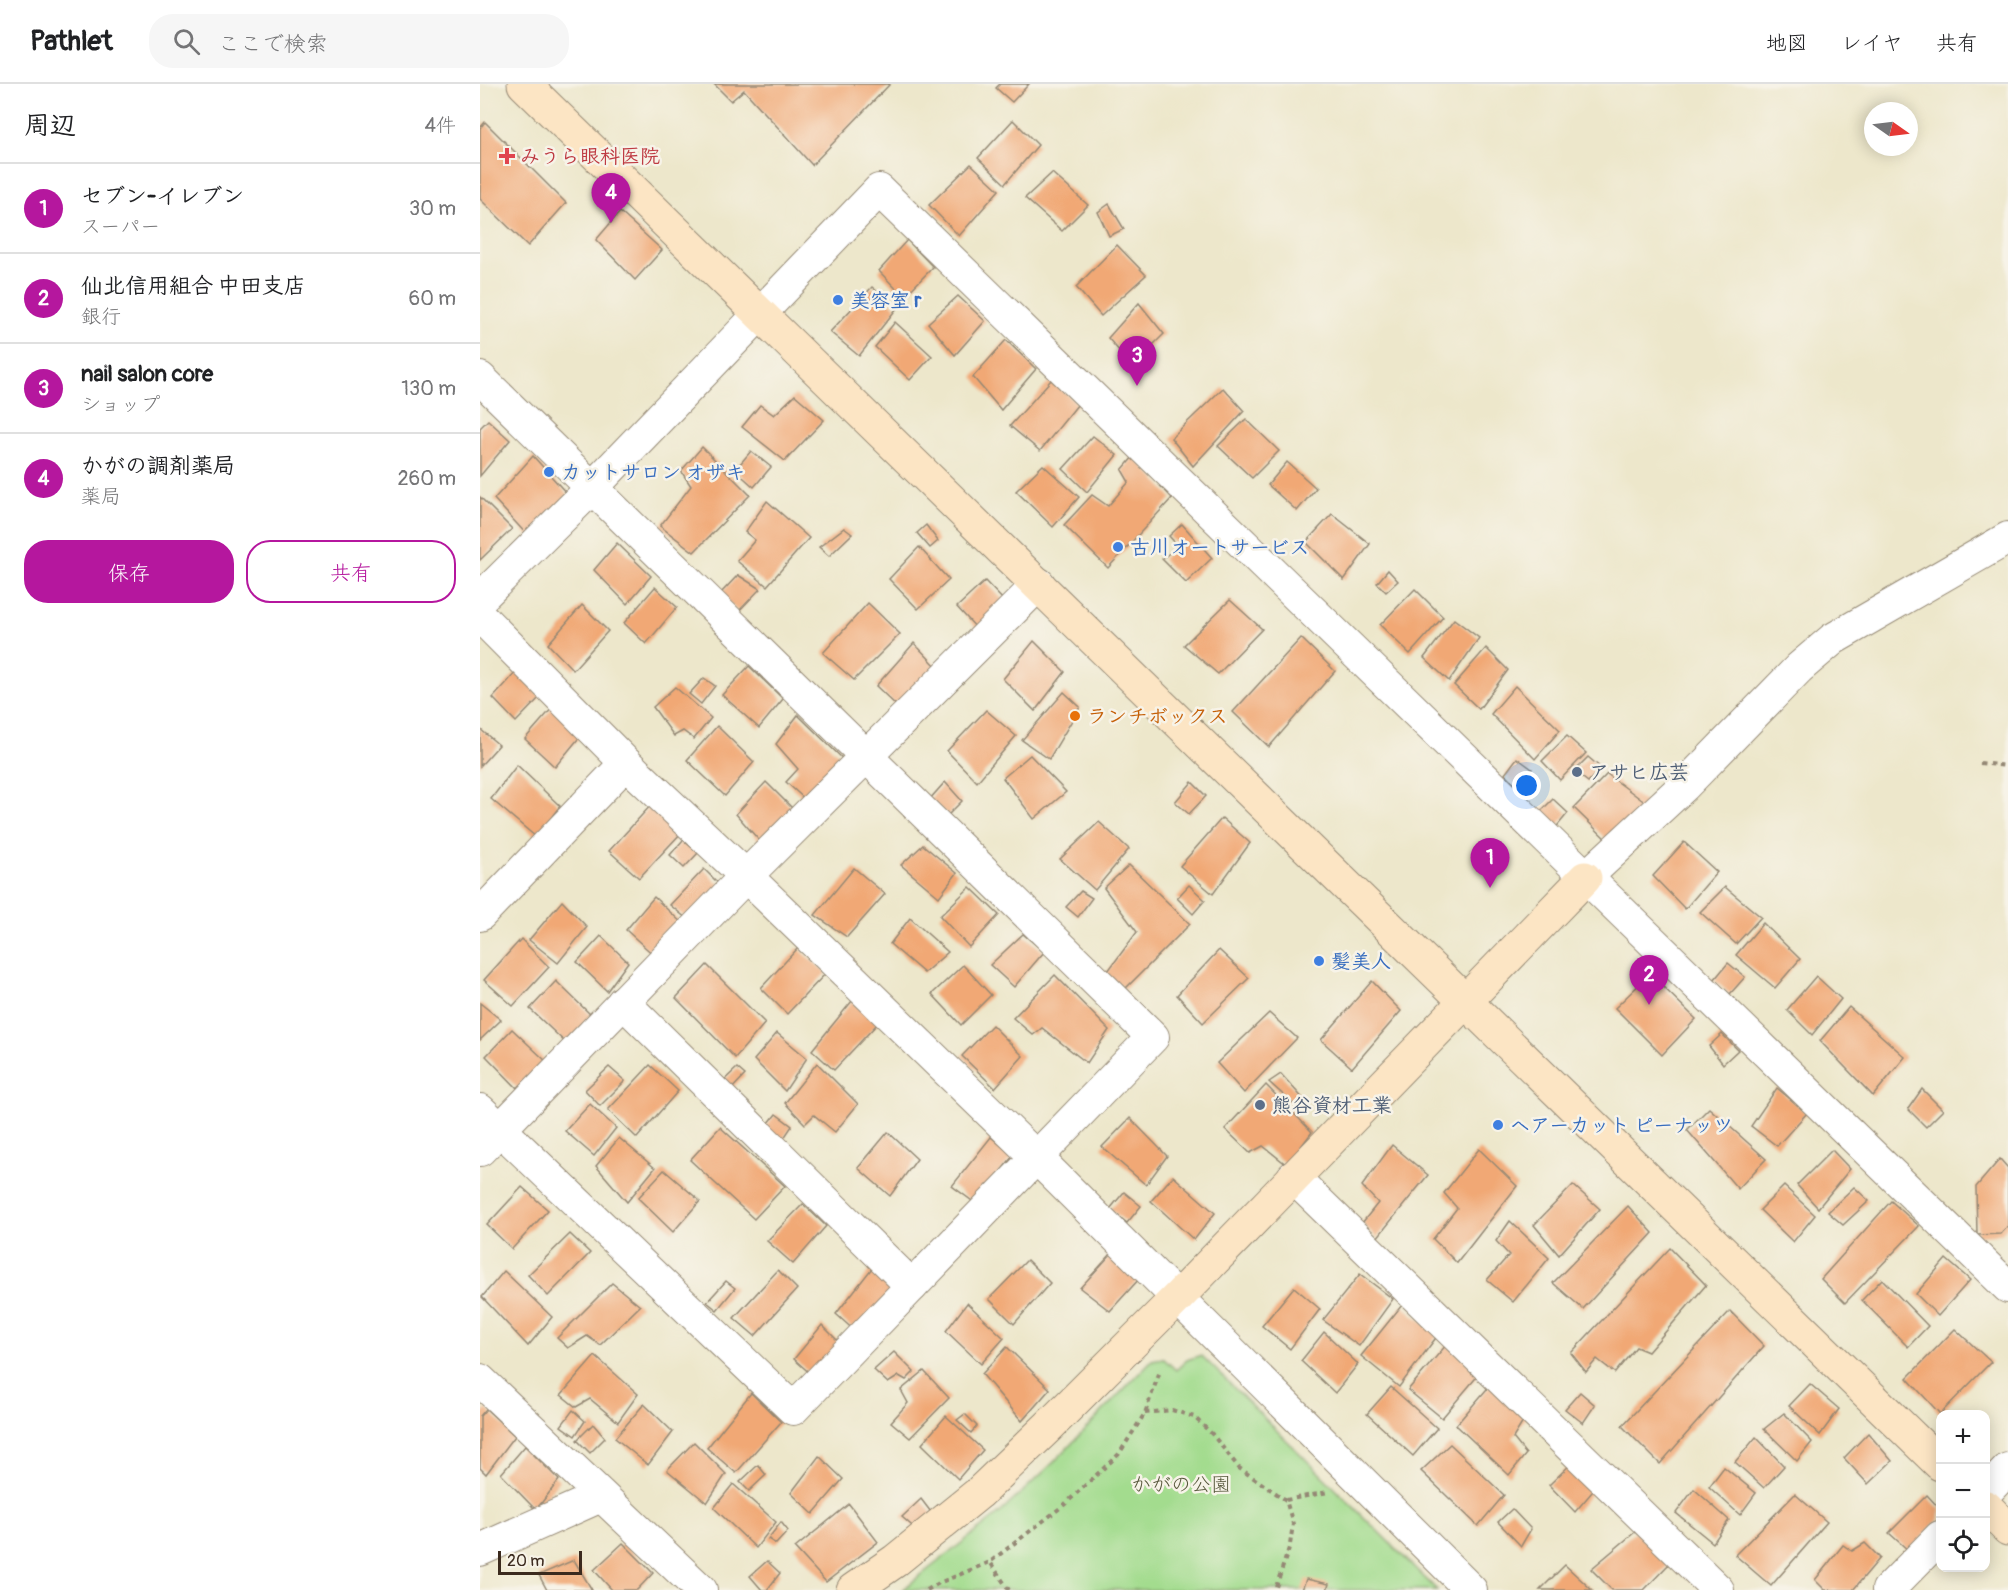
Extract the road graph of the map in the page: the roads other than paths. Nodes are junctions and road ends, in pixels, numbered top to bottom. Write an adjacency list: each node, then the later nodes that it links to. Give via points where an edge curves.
1 (524, 84): 2 (street)
2 (758, 314): 4 (street); 6 (street); 12 (street, via 879,190)
3 (480, 378): 4 (street)
4 (593, 487): 7 (street); 9 (street)
5 (2008, 538): 12 (street, via 1833,639)
6 (1039, 584): 9 (street); 14 (street)
7 (480, 599)
8 (480, 616): 10 (street)
9 (865, 757): 11 (street); 17 (street, via 1153,1037)
10 (626, 763): 11 (street); 13 (street)
11 (746, 876): 15 (street); 17 (street)
12 (1585, 878): 14 (street); 20 (street)
13 (480, 915)
14 (1464, 1001): 18 (street); 23 (street)
15 (623, 1002): 16 (street); 19 (street)
16 (487, 1129): 19 (street, via 793,1409)
17 (1036, 1157): 19 (street); 21 (street)
18 (1293, 1177): 21 (street); 34 (street)
19 (912, 1286)
20 (2008, 1287)
21 (1178, 1297): 32 (street, via 979,1493); 33 (street)
22 (480, 1380): 26 (street)
23 (1936, 1459)
24 (2008, 1469): 25 (street)
25 (1990, 1488)
26 (600, 1496): 30 (street); 31 (street)
27 (1990, 1511): 28 (street)
28 (2008, 1529)
29 (1936, 1542): 35 (street)
30 (480, 1550)
31 (700, 1590)
32 (853, 1590)
33 (1471, 1590)
34 (1718, 1590)
35 (1888, 1590)

